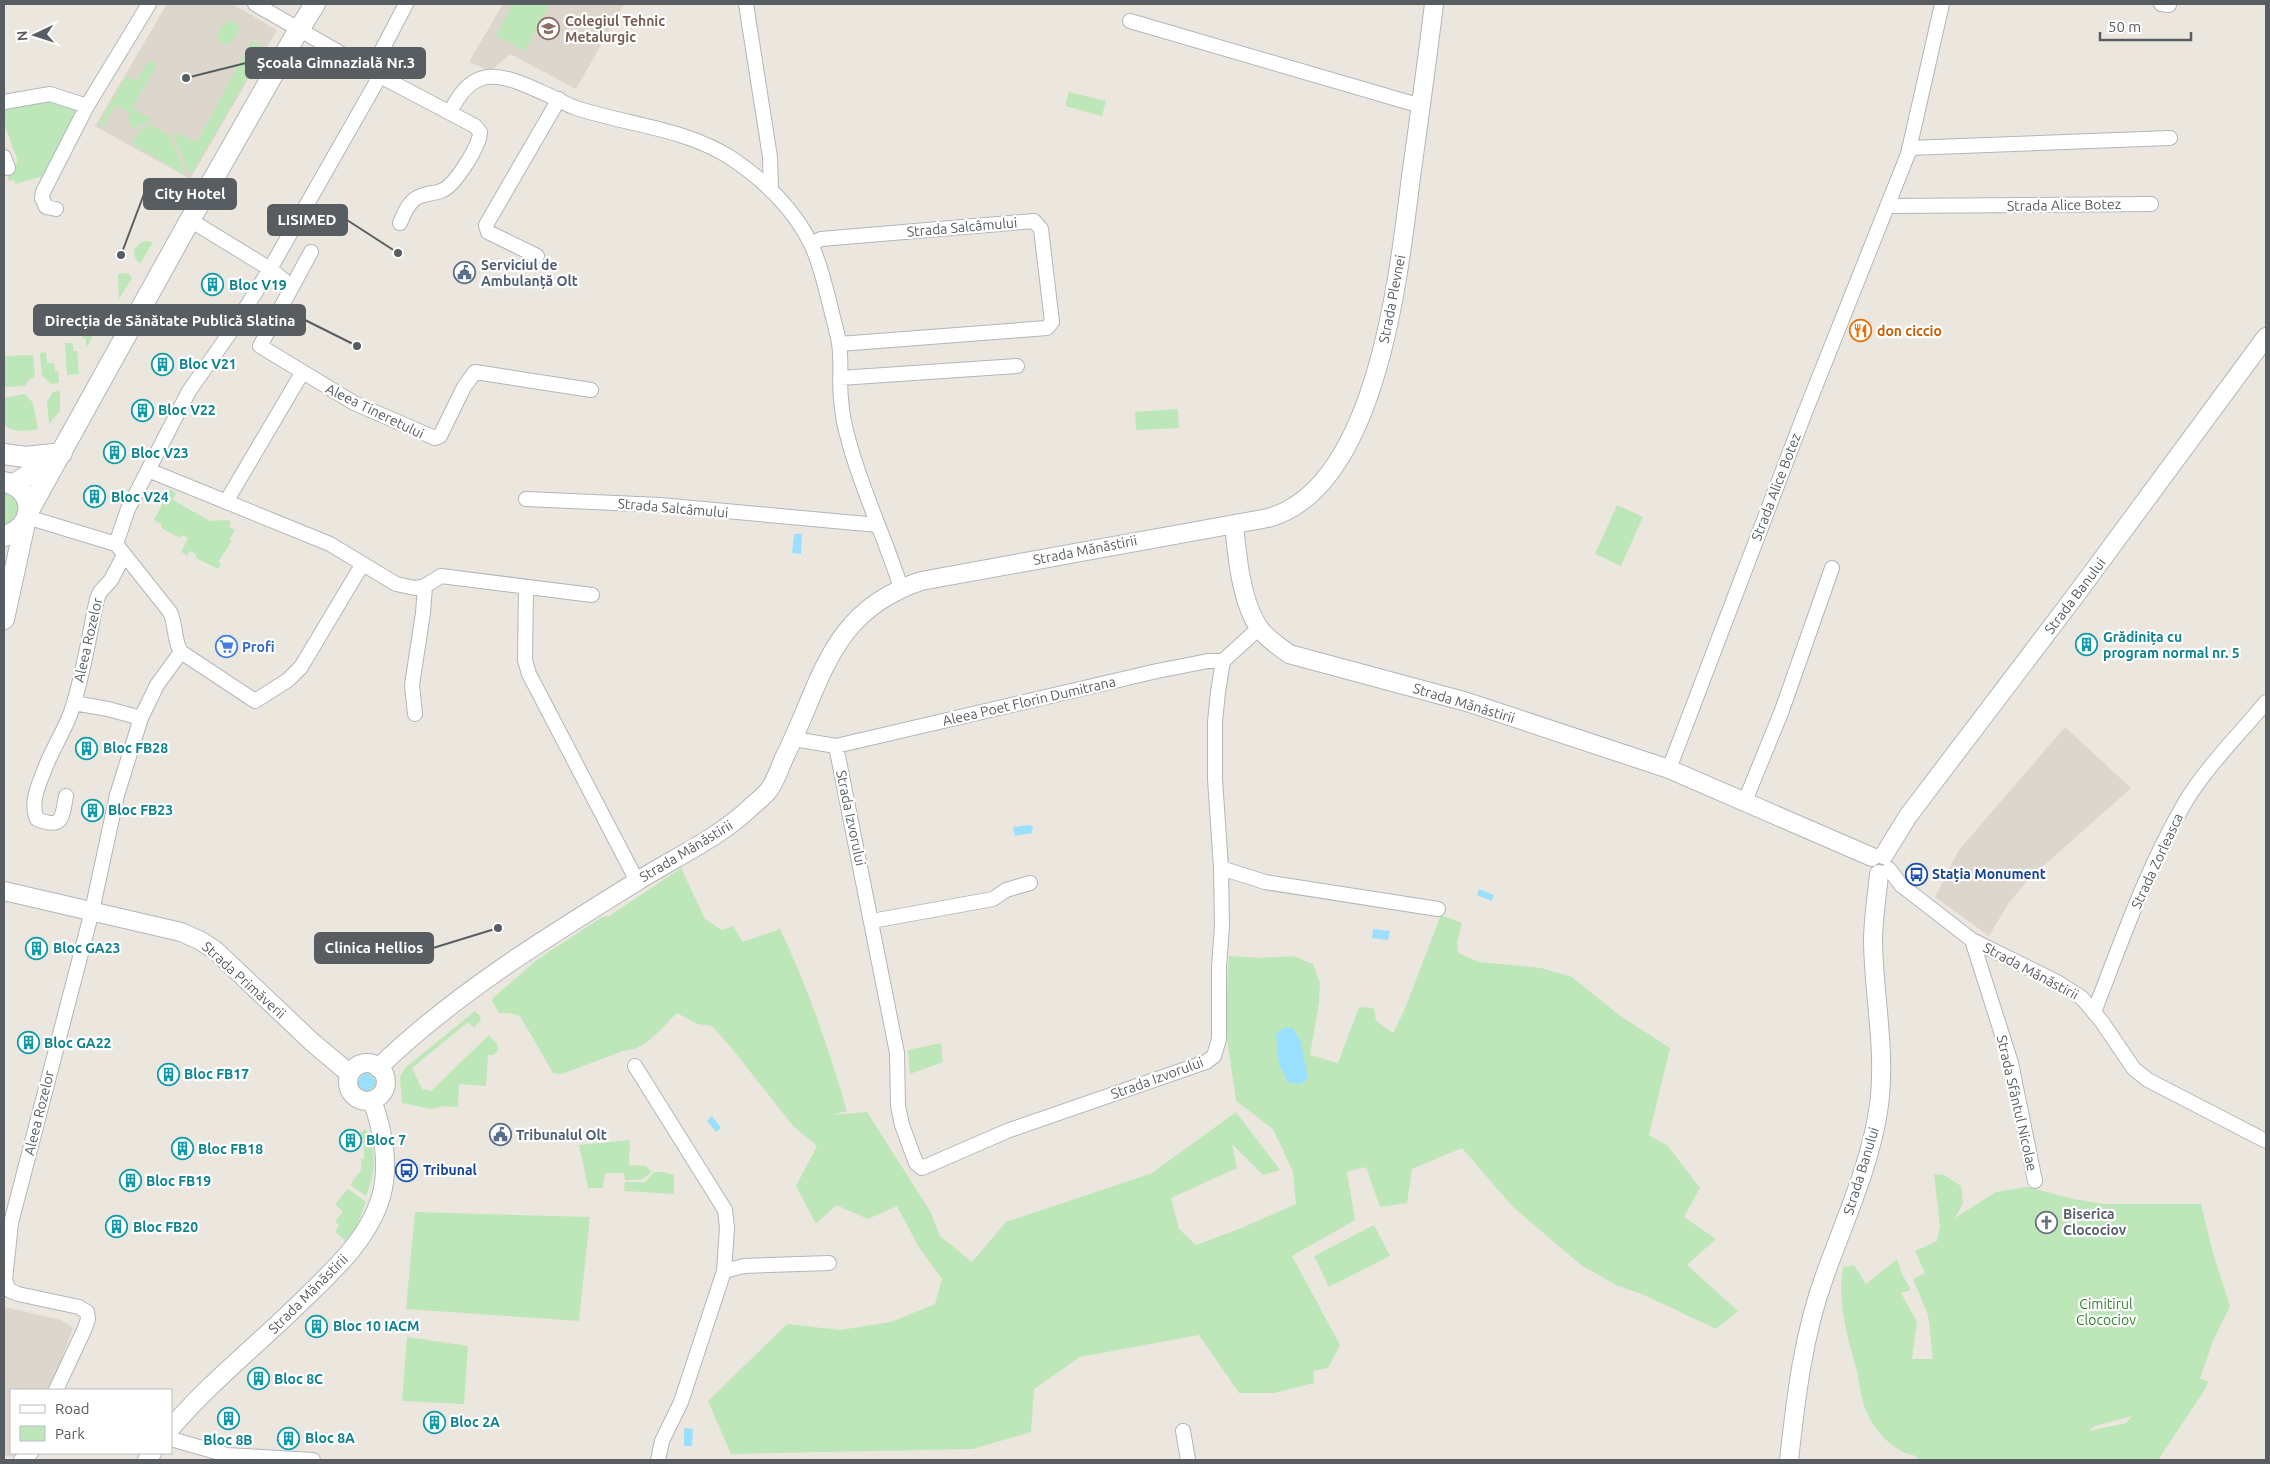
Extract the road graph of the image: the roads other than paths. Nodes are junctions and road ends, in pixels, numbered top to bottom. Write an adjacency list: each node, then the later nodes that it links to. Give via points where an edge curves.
1 (149, 4): 13 (street)
2 (255, 4): 9 (street)
3 (316, 4): 9 (main road)
4 (406, 4): 10 (street)
5 (746, 4): 18 (street, via 770,157)
6 (1434, 4): 14 (street, Strada Plevnei)
7 (1942, 4): 17 (street, Strada Alice Botez)
8 (1130, 21): 14 (street)
9 (299, 29): 10 (street); 22 (main road)
10 (375, 74): 15 (street); 27 (street)
11 (559, 99): 15 (street, via 513,79 490,76 470,83); 18 (street, via 574,108 684,136 729,157); 26 (street, via 486,225 488,232)
12 (4, 102): 13 (street, via 50,94)
13 (87, 106): 21 (street, via 43,192 46,208)
14 (1421, 106): 43 (street, Strada Plevnei, via 1392,308 1378,369 1358,420 1334,466 1304,500 1282,514)
15 (450, 113): 23 (street, via 480,132 477,145 453,183 443,191 413,200)
16 (2170, 138): 17 (street)
17 (1909, 148): 20 (street, Strada Alice Botez)
18 (771, 190): 24 (street, via 793,215)
19 (2152, 204): 20 (street, Strada Alice Botez)
20 (1887, 206): 62 (street, Strada Alice Botez)
21 (56, 209)
22 (190, 220): 27 (street); 35 (main road)
23 (400, 223)
24 (811, 244): 30 (street, via 821,270); 30 (street, Strada Salcâmului, via 821,239 996,223 1034,221 1041,229 1052,322 1047,328)
25 (311, 252): 28 (street, Aleea Tineretului)
26 (537, 256)
27 (270, 269): 28 (street); 37 (street, via 189,391)
28 (292, 288): 32 (street, Aleea Tineretului, via 260,346)
29 (2266, 337): 65 (street, Strada Banului, via 1908,816)
30 (839, 344): 33 (street)
31 (1017, 366): 33 (street)
32 (302, 372): 34 (street, Aleea Tineretului, via 354,403 435,438 440,436 474,372); 40 (street)
33 (840, 378): 42 (street, via 840,400 848,439)
34 (591, 390)
35 (62, 453): 36 (main road, via 25,457); 38 (main road); 41 (main road)
36 (4, 454)
37 (148, 470): 40 (street); 45 (street, via 128,509)
38 (8, 480): 41 (main road, via 25,496)
39 (526, 499): 42 (street, Strada Salcâmului, via 660,505)
40 (226, 502): 46 (street, via 330,544)
41 (27, 517): 44 (main road, via 12,534); 45 (street); 52 (main road)
42 (878, 524): 50 (street)
43 (1234, 524): 50 (street, Strada Mănăstirii, via 930,579); 53 (street, Strada Mănăstirii, via 1242,582)
44 (4, 536)
45 (120, 549): 54 (street, via 170,612); 57 (street, Aleea Rozelor, via 111,580 97,599)
46 (362, 564): 48 (street, via 396,584 415,588); 54 (street, via 302,667 255,701)
47 (1832, 568): 64 (street, via 1781,713)
48 (425, 586): 49 (street, via 441,576); 58 (street, via 412,685)
49 (526, 586): 51 (street); 67 (street, via 525,660 529,674)
50 (901, 588): 60 (street, Strada Mănăstirii, via 864,612 844,633 822,669)
51 (592, 594)
52 (4, 619)
53 (1259, 628): 55 (street); 62 (street, Strada Mănăstirii, via 1289,654 1467,702)
54 (181, 652): 59 (street, Aleea Rozelor, via 157,685)
55 (1223, 661): 61 (street, Aleea Poet Florin Dumitrana, via 1157,671); 66 (street, Strada Izvorului, via 1215,722)
56 (2266, 702): 74 (street, Strada Zorleasca, via 2184,804 2161,848)
57 (74, 703): 59 (street); 63 (street, Aleea Rozelor, via 38,788 34,803 37,819 48,823 61,820)
58 (415, 714)
59 (142, 718): 71 (street, Aleea Rozelor, via 116,795)
60 (794, 739): 61 (street); 67 (street, Strada Mănăstirii, via 769,790 740,818)
61 (836, 746): 72 (street, Strada Izvorului)
62 (1669, 769): 64 (street, Strada Mănăstirii)
63 (66, 796)
64 (1745, 801): 65 (street, Strada Mănăstirii)
65 (1881, 864): 73 (street, Strada Mănăstirii, via 1902,885); 90 (street, Strada Banului, via 1873,944 1882,1066 1879,1106 1870,1149 1805,1342)
66 (1221, 868): 70 (street, via 1265,882); 72 (street, Strada Izvorului, via 1219,1039 1214,1056 1206,1062 1006,1131 922,1168 916,1163 898,1106 897,1053)
67 (637, 881): 76 (street, Strada Mănăstirii, via 493,975)
68 (1030, 883): 72 (street, via 1006,890 992,899)
69 (4, 891): 71 (street, Strada Primăverii)
70 (1438, 910)
71 (92, 911): 77 (street, Strada Primăverii, via 181,932 201,941 216,951); 83 (street, Aleea Rozelor, via 11,1223 5,1280 13,1293 79,1307 87,1312 85,1328)
72 (872, 921)
73 (1972, 940): 74 (street, Strada Mănăstirii, via 2057,982 2082,998); 80 (street, Strada Sfântul Nicolae, via 2011,1063)
74 (2094, 1012): 79 (street, Strada Mănăstirii, via 2134,1070)
75 (635, 1066): 82 (street, via 725,1210)
76 (378, 1068): 77 (street, via 363,1064); 78 (street, via 384,1078 384,1089 378,1098)
77 (350, 1074): 78 (street, via 348,1085 352,1095 362,1101)
78 (372, 1100): 84 (street, Strada Mănăstirii, via 379,1118 385,1156 381,1198 369,1223 333,1271)
79 (2266, 1141)
80 (2035, 1180)
81 (829, 1263): 82 (street, via 744,1266)
82 (724, 1271): 88 (street, via 681,1402 662,1441)
83 (56, 1389)
84 (172, 1427)
85 (1183, 1431): 89 (street)
86 (172, 1439): 87 (street, via 226,1455)
87 (313, 1460)
88 (658, 1460)
89 (1188, 1460)
90 (1788, 1460)

